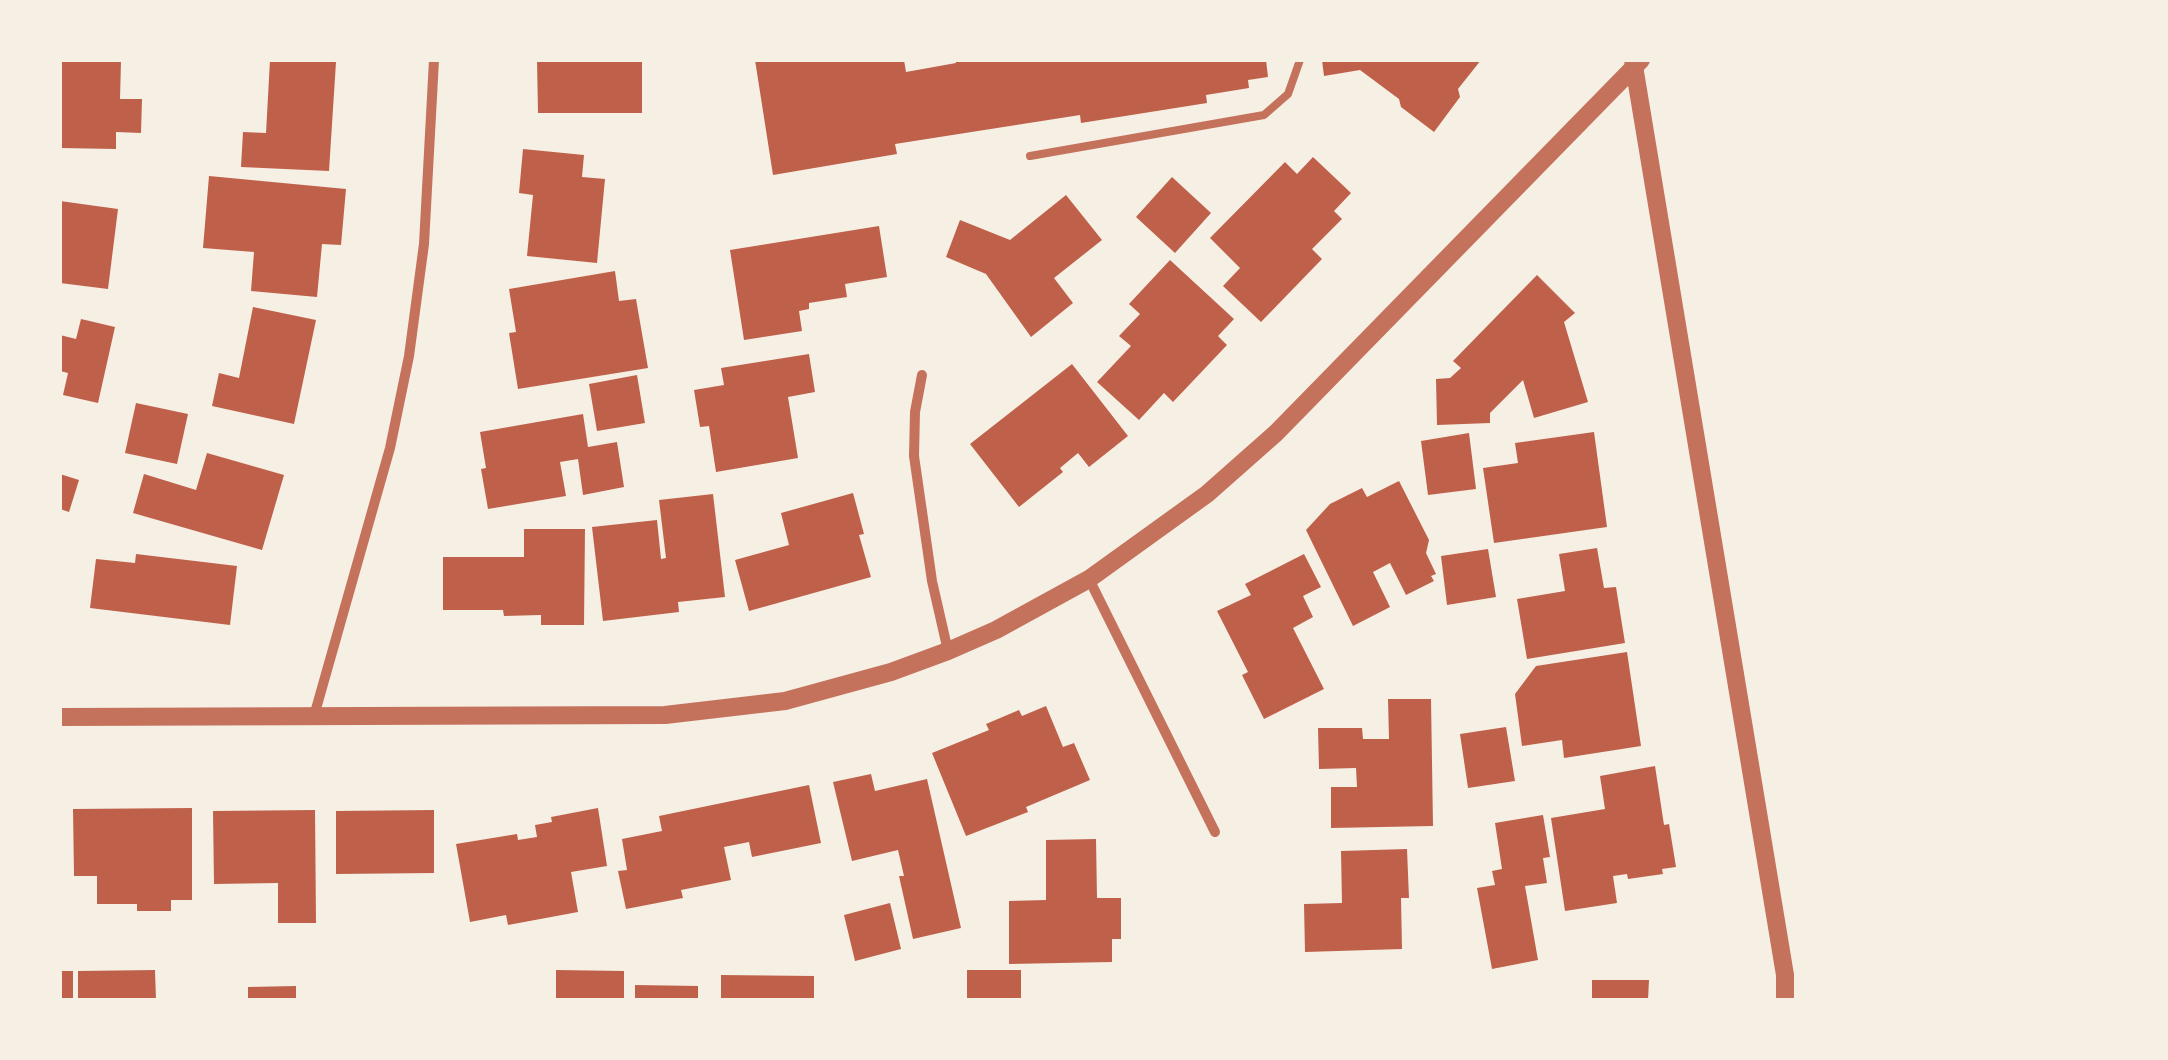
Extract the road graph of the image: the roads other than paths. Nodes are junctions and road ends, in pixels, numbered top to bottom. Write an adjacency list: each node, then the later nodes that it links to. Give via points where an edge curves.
1 (434, 60): 8 (street, via 410,356)
2 (1300, 60): 4 (lane, via 1288,94 1264,115)
3 (1636, 62): 6 (street, via 1276,433 1207,494); 11 (street)
4 (1030, 156)
5 (922, 375): 7 (street, via 914,456)
6 (1089, 579): 7 (street); 10 (street)
7 (948, 651): 8 (street, via 844,686 727,709)
8 (314, 716): 9 (street)
9 (60, 717)
10 (1215, 832)
11 (1785, 1000)

